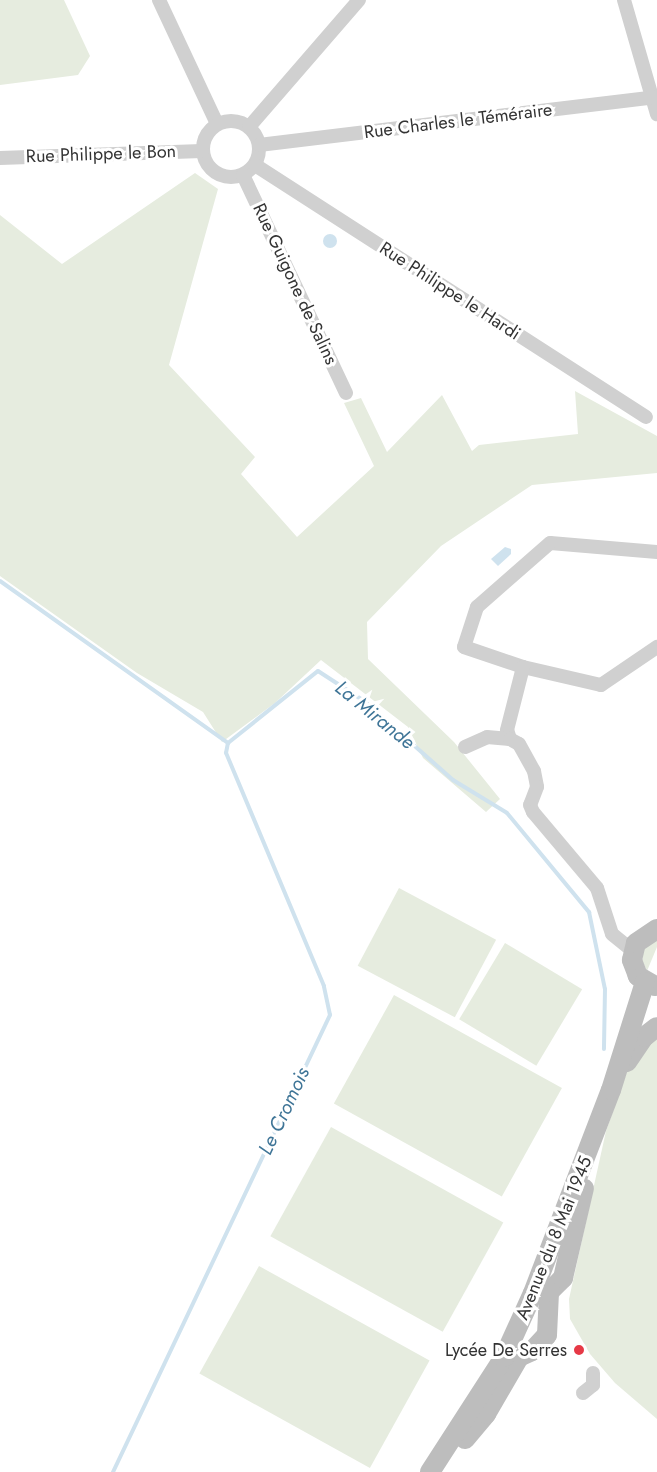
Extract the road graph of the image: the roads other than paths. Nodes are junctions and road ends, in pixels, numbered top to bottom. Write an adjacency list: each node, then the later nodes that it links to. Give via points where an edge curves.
1 (159, 0): 6 (street)
2 (359, 0): 7 (street)
3 (624, 0): 4 (street)
4 (653, 97): 5 (street); 8 (street, Rue Charles le Téméraire)
5 (657, 114)
6 (217, 124): 7 (street, via 233,121); 9 (street, via 206,136)
7 (249, 127): 8 (street)
8 (259, 145): 11 (street)
9 (202, 151): 10 (street, Rue Philippe le Bon); 12 (street, via 217,174)
10 (0, 158)
11 (255, 165): 12 (street); 14 (street, Rue Philippe le Hardi)
12 (243, 175): 13 (street, Rue Guigone de Salins)
13 (346, 393)
14 (646, 417)
15 (657, 552): 17 (street, via 550,543 477,607 464,647)
16 (657, 647): 17 (street, via 601,685)
17 (523, 667): 18 (street, via 507,730)
18 (510, 739): 19 (street, via 487,737); 22 (street, via 529,756 534,771 537,787 530,804 533,812 597,888 612,934)
19 (465, 747)
20 (657, 912): 21 (main road)
21 (654, 930): 22 (main road, via 642,935)
22 (633, 951): 23 (main road, via 634,969)
23 (651, 984): 25 (main road)
24 (657, 1027): 25 (main road, via 634,1049)
25 (611, 1090): 26 (main road, Avenue du 8 Mai 1945)
26 (594, 1138): 27 (main road, Avenue du 8 Mai 1945); 27 (main road, via 567,1266 563,1278 549,1292 549,1329 541,1343)
27 (516, 1348): 30 (main road, Avenue du 8 Mai 1945); 31 (main road, Avenue du 8 Mai 1945, via 486,1414)
28 (594, 1373): 29 (street, via 593,1385)
29 (583, 1393)
30 (430, 1472)
31 (435, 1472)

